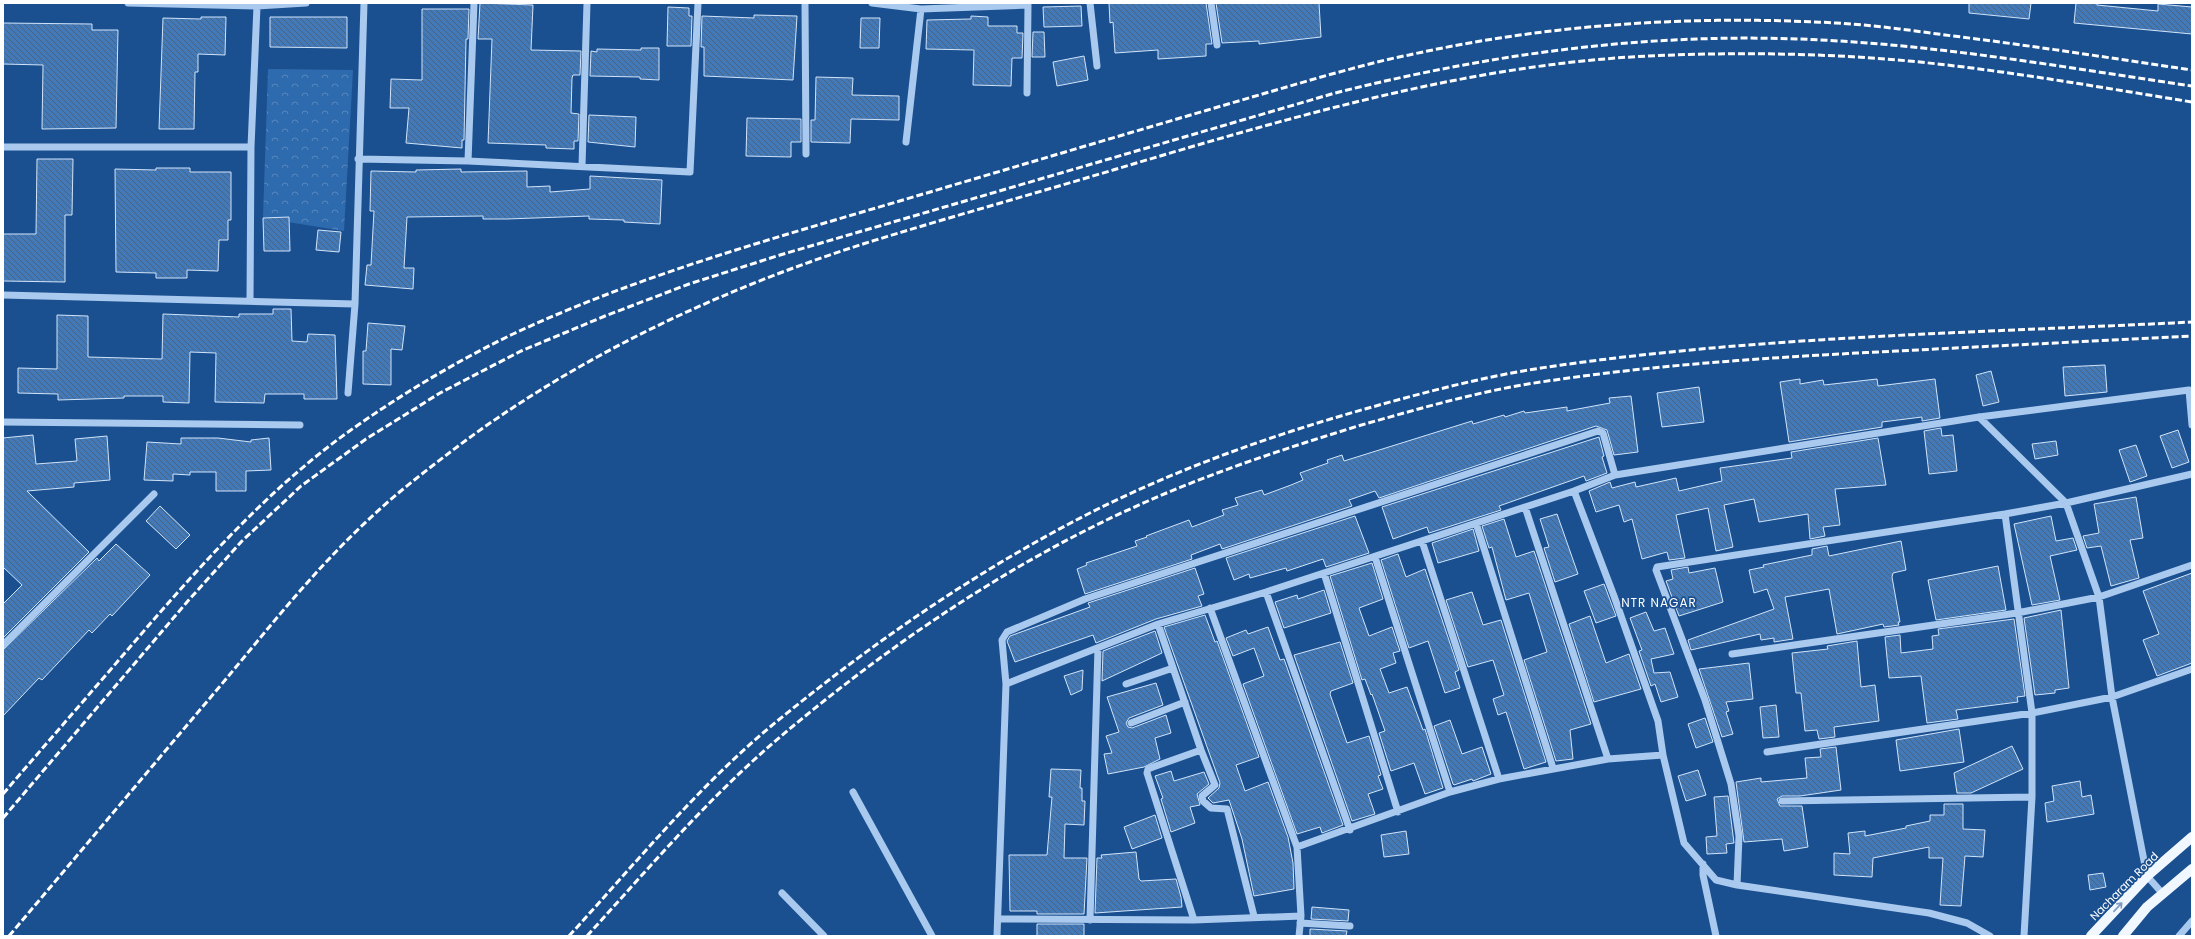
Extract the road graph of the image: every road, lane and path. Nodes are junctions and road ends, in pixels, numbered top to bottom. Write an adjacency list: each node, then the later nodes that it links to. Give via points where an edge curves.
1 (128, 3): 11 (street)
2 (306, 3): 11 (street)
3 (364, 3): 20 (street)
4 (474, 3): 21 (street)
5 (587, 3): 22 (street)
6 (698, 3): 22 (street, via 690,172)
7 (805, 3): 19 (street)
8 (872, 3): 12 (street)
9 (1090, 3): 14 (street)
10 (1211, 3): 13 (street)
11 (257, 6): 18 (street)
12 (921, 9): 15 (street, via 1028,5); 16 (street)
13 (1217, 45)
14 (1097, 66)
15 (1028, 93)
16 (906, 142)
17 (3, 147): 18 (street)
18 (251, 148): 24 (street)
19 (806, 154)
20 (358, 159): 21 (street); 25 (street)
21 (468, 161): 22 (street)
22 (582, 166)
23 (3, 295): 24 (street)
24 (250, 301): 25 (street)
25 (354, 304): 26 (street)
26 (348, 393)
27 (1979, 417): 30 (street, via 2189,390); 32 (street); 35 (street)
28 (3, 422): 29 (street)
29 (300, 425)
30 (2192, 425)
31 (2192, 474): 35 (street)
32 (1615, 475): 33 (street); 53 (street, via 1603,433 1598,431 1085,599 1007,632 1002,640)
33 (1574, 491): 36 (street); 61 (street, via 1658,721)
34 (154, 494): 48 (street)
35 (2066, 503): 37 (street); 44 (street)
36 (1525, 508): 38 (street); 62 (street)
37 (2005, 514): 46 (street); 76 (street, via 1657,567 1705,700 1731,784 1739,836)
38 (1476, 524): 39 (street); 63 (street)
39 (1422, 541): 40 (street); 64 (street)
40 (1375, 557): 42 (street); 66 (street)
41 (2192, 565): 44 (street)
42 (1324, 573): 43 (street); 69 (street)
43 (1266, 592): 45 (street); 70 (street)
44 (2099, 597): 46 (street); 55 (street)
45 (1210, 608): 47 (street); 72 (street)
46 (2017, 613): 50 (street); 57 (street)
47 (1158, 624): 49 (street); 51 (street)
48 (3, 645)
49 (1098, 648): 53 (street); 81 (street)
50 (1732, 654)
51 (1173, 668): 54 (street); 56 (street)
52 (2192, 669): 55 (street)
53 (1006, 684): 80 (street)
54 (1126, 684)
55 (2112, 697): 57 (street); 75 (street)
56 (1185, 702): 58 (street); 59 (street)
57 (2032, 713): 60 (street); 67 (street)
58 (1131, 723)
59 (1201, 750): 79 (street, via 1215,785 1204,792 1203,801 1211,808 1227,809); 82 (street, via 1148,769 1147,773)
60 (1767, 752)
61 (1664, 755): 62 (street); 73 (street, via 1684,843)
62 (1608, 759): 63 (street)
63 (1552, 768): 64 (street)
64 (1499, 779): 66 (street)
65 (853, 792): 87 (street)
66 (1450, 792): 69 (street)
67 (2032, 797): 68 (street); 92 (street)
68 (1782, 801)
69 (1398, 812): 70 (street)
70 (1350, 830): 72 (street)
71 (2192, 837): 75 (main road, Nacharam Road)
72 (1297, 847): 83 (street)
73 (1703, 864): 76 (street, via 1716,880); 90 (street)
74 (2192, 869): 78 (main road)
75 (2147, 876): 78 (street); 93 (main road, Nacharam Road, one-way to 75)
76 (1737, 885): 91 (street, via 1929,913 1967,923)
77 (782, 893): 86 (street)
78 (2163, 894): 94 (main road, via 2147,907)
79 (1254, 916): 82 (street); 83 (street)
80 (998, 919): 81 (street); 88 (street)
81 (1090, 920): 82 (street)
82 (1194, 920)
83 (1301, 920): 85 (street); 89 (street)
84 (2192, 921): 95 (street)
85 (1350, 926)
86 (824, 936)
87 (932, 936)
88 (998, 936)
89 (1299, 936)
90 (1716, 936)
91 (1990, 936)
92 (2024, 936)
93 (2091, 936)
94 (2123, 936)
95 (2179, 936)

